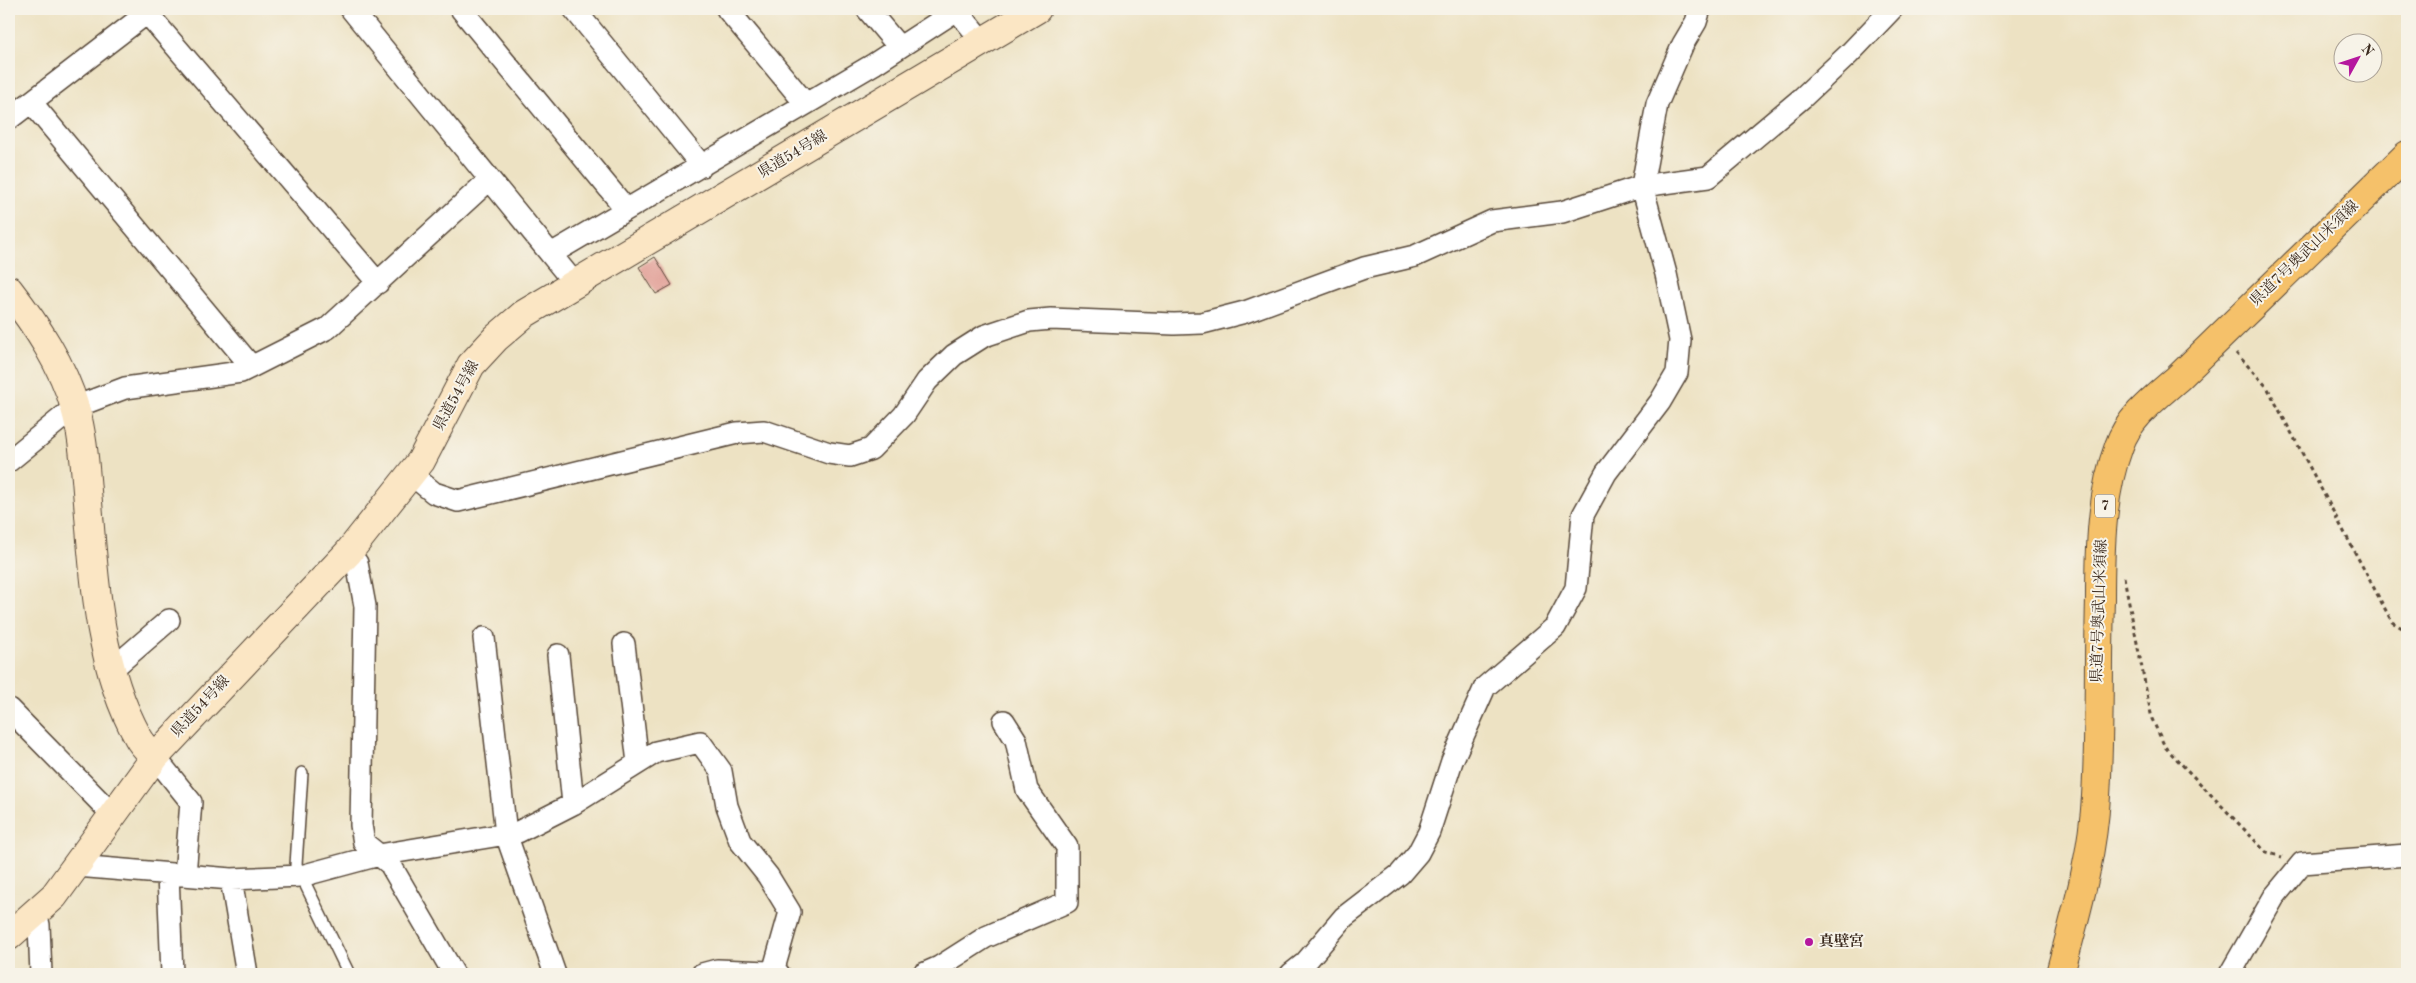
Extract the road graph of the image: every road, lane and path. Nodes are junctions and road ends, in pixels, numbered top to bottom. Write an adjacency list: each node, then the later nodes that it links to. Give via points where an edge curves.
1 (351, 9): 18 (street)
2 (461, 9): 20 (street)
3 (574, 9): 17 (street)
4 (727, 9): 14 (street)
5 (867, 9): 12 (street)
6 (1037, 9): 11 (main road, 県道54号線)
7 (1700, 9): 19 (street, via 1657,104)
8 (1892, 9): 19 (street, via 1802,98 1708,177)
9 (956, 10): 11 (street); 12 (street)
10 (145, 11): 13 (street); 22 (street)
11 (982, 41): 23 (main road, 県道54号線)
12 (899, 47): 14 (street)
13 (31, 102): 15 (street); 26 (street)
14 (805, 103): 17 (street)
15 (9, 119)
16 (2407, 155): 25 (main road, 県道7号奥武山米須線 / 7)
17 (702, 166): 20 (street)
18 (489, 180): 21 (street); 22 (street)
19 (1642, 186): 29 (street, via 1562,212 1492,221 1415,256 1364,268 1245,312 1202,323 1051,318 1029,321 984,336 954,355 871,449 850,456 829,453 764,431 737,433 458,501 434,493); 64 (street, via 1680,340 1677,373 1660,402 1606,473 1583,515 1576,588 1555,627 1485,687 1455,752 1430,832 1418,853 1400,874 1344,917 1305,963)
20 (626, 209): 21 (street)
21 (551, 254): 23 (street)
22 (378, 283): 26 (street, via 328,328)
23 (575, 284): 29 (main road, 県道54号線, via 524,314 470,365)
24 (9, 290): 27 (main road, via 57,364)
25 (2221, 336): 30 (main road, 県道7号奥武山米須線 / 7, via 2145,406 2128,428 2119,445 2107,489); 33 (path, via 2267,387 2392,622)
26 (251, 366): 27 (street, via 241,372 125,388)
27 (75, 408): 28 (street); 37 (main road, via 83,448 92,560)
28 (9, 461)
29 (412, 475): 31 (main road, 県道54号線)
30 (2100, 548): 48 (path, via 2113,557 2124,576 2152,719 2165,747 2266,852); 65 (main road, 県道7号奥武山米須線 / 7, via 2096,797 2090,844)
31 (348, 553): 40 (main road, 県道54号線); 46 (street, via 357,563 366,606 361,826 364,843)
32 (169, 620): 37 (street)
33 (2407, 631)
34 (484, 638): 45 (street)
35 (624, 644): 41 (street)
36 (558, 654): 43 (street)
37 (110, 671): 40 (main road, via 138,738)
38 (9, 709): 44 (street)
39 (1004, 721): 63 (street, via 1016,740 1027,790 1067,847 1067,902 986,937)
40 (155, 757): 44 (main road, 県道54号線); 50 (street, via 191,802)
41 (638, 763): 43 (street); 55 (street, via 656,752 700,742 721,771 727,806 740,841 768,876 790,912)
42 (302, 773): 51 (lane, via 296,865)
43 (573, 804): 45 (street, via 518,832)
44 (113, 815): 49 (main road, 県道54号線)
45 (506, 834): 46 (street); 61 (street)
46 (379, 855): 51 (street); 60 (street, via 390,864)
47 (2407, 855): 48 (street)
48 (2302, 864): 66 (street, via 2274,897)
49 (77, 866): 50 (street); 53 (main road, 県道54号線)
50 (176, 874): 52 (street); 57 (street)
51 (301, 876): 52 (street); 59 (lane)
52 (230, 879): 58 (street)
53 (36, 913): 54 (main road, 県道54号線); 56 (street)
54 (9, 936)
55 (769, 973): 62 (street, via 716,970)
56 (41, 974)
57 (172, 974)
58 (247, 974)
59 (349, 974)
60 (454, 974)
61 (555, 974)
62 (702, 974)
63 (923, 974)
64 (1291, 974)
65 (2060, 974)
66 (2230, 974)

